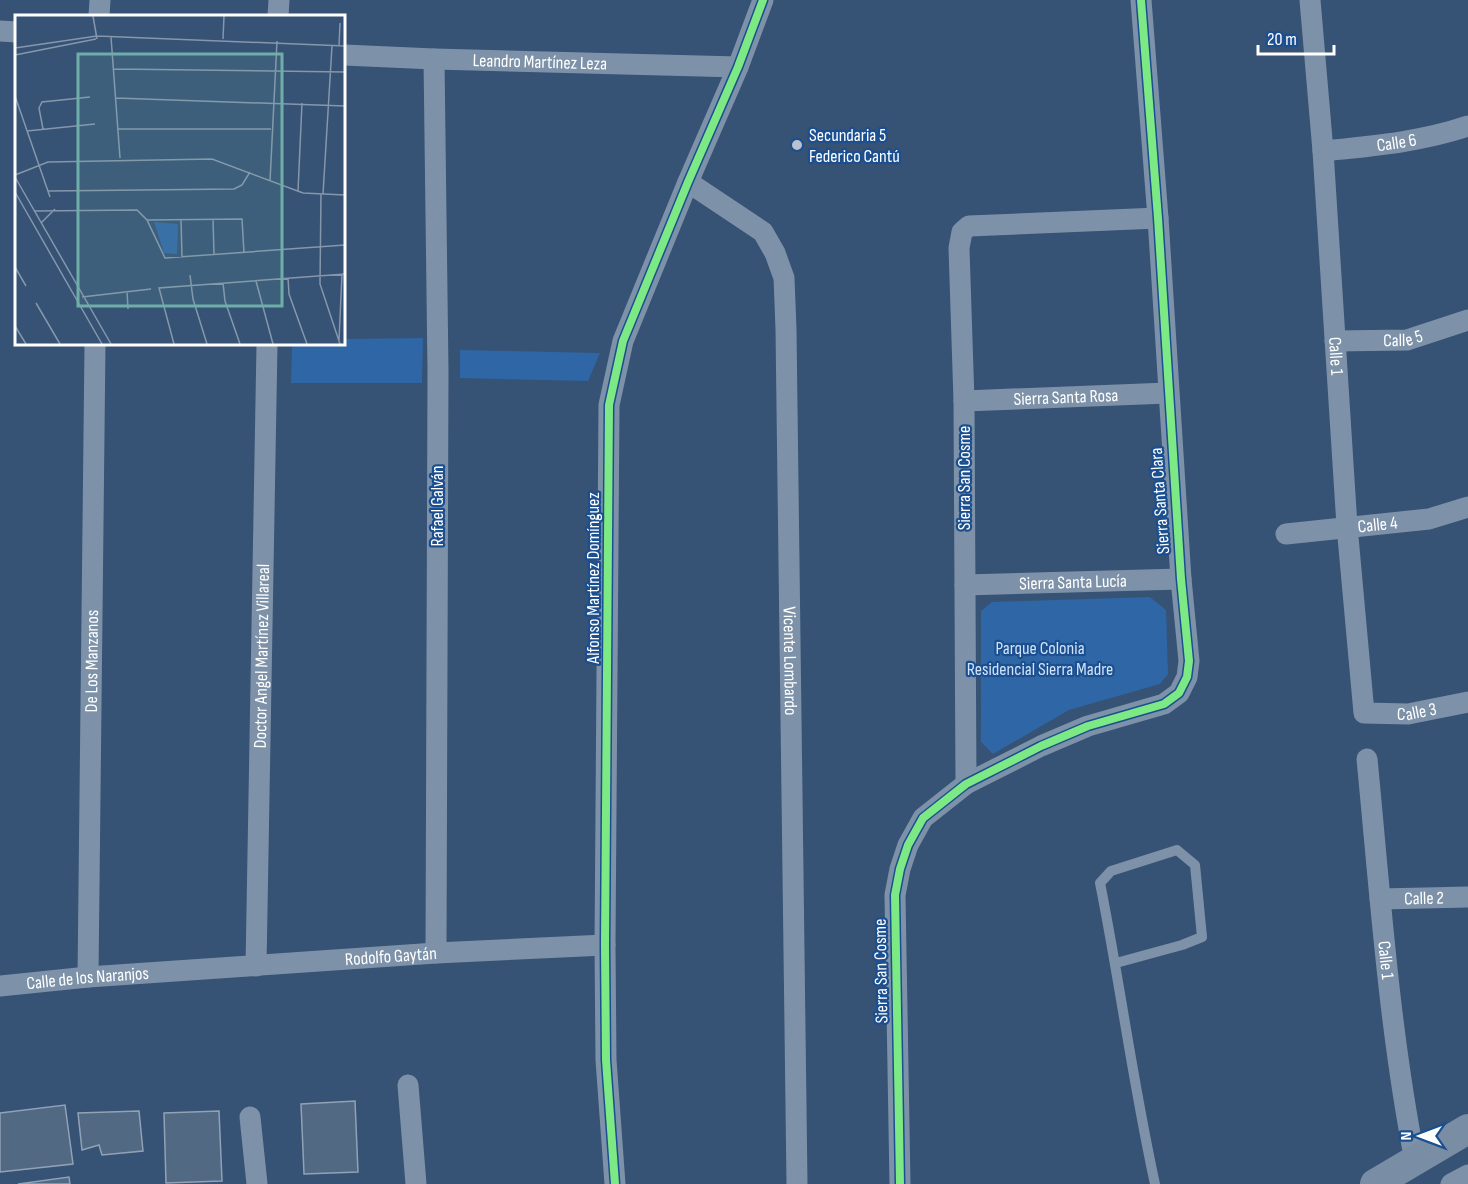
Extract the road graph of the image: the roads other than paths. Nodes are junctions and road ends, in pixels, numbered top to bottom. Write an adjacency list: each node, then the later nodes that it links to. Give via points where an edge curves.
1 (279, 0): 5 (street)
2 (763, 0): 10 (street, Alfonso Martínez Domínguez)
3 (1141, 0): 14 (street, Sierra Santa Clara)
4 (1310, 0): 12 (street, Calle 1)
5 (278, 15)
6 (0, 31): 7 (street)
7 (15, 32)
8 (345, 55): 9 (street, Leandro Martínez Leza)
9 (434, 59): 10 (street, Leandro Martínez Leza); 33 (street, Rafael Galván, via 438,370)
10 (738, 67): 13 (street, Alfonso Martínez Domínguez)
11 (1468, 126): 12 (street, Calle 6, via 1386,145)
12 (1323, 151): 16 (street, Calle 1)
13 (688, 182): 32 (street, Alfonso Martínez Domínguez, via 623,341 609,405); 47 (street, Vicente Lombardo, via 763,232 784,278)
14 (1158, 218): 19 (street, Sierra Santa Clara); 20 (street, Sierra San Cosme, via 969,226 962,232 959,248)
15 (1468, 320): 16 (street, Calle 5, via 1407,340)
16 (1335, 341): 22 (street, Calle 1)
17 (95, 345): 37 (street, De Los Manzanos)
18 (267, 345): 35 (street, Doctor Angel Martínez Villareal)
19 (1168, 393): 20 (street, Sierra Santa Rosa); 24 (street, Sierra Santa Clara)
20 (964, 401): 25 (street, Sierra San Cosme)
21 (1468, 507): 22 (street, Calle 4, via 1429,519)
22 (1347, 526): 23 (street, Calle 4); 27 (street, Calle 1)
23 (1286, 534)
24 (1181, 579): 25 (street, Sierra Santa Lucía); 29 (street, Sierra Santa Clara, via 1189,661 1179,693 1164,704 1041,746)
25 (965, 585): 29 (street, Sierra San Cosme)
26 (1468, 702): 27 (street, Calle 3, via 1408,714)
27 (1364, 713)
28 (1367, 759): 31 (street, Calle 1)
29 (966, 784): 48 (street, Sierra San Cosme, via 923,818 908,845 895,895)
30 (1468, 897): 31 (street, Calle 2)
31 (1380, 899): 42 (street, Calle 1, via 1400,1076)
32 (605, 945): 33 (street, Rodolfo Gaytán); 46 (street, Alfonso Martínez Domínguez, via 606,1060)
33 (436, 952): 35 (street, Rodolfo Gaytán)
34 (1116, 963): 34 (lane, via 1101,883 1111,871 1177,850 1195,865 1202,937); 49 (lane)
35 (256, 966): 36 (street, Rodolfo Gaytán)
36 (176, 971): 37 (street, Calle de los Naranjos)
37 (88, 977): 38 (street, Calle de los Naranjos)
38 (0, 986)
39 (408, 1085): 45 (street)
40 (250, 1117): 44 (street)
41 (1468, 1129): 42 (main road)
42 (1415, 1161): 50 (main road)
43 (1468, 1174): 51 (street)
44 (257, 1184)
45 (416, 1184)
46 (615, 1184)
47 (797, 1184)
48 (900, 1184)
49 (1155, 1184)
50 (1375, 1184)
51 (1451, 1184)

